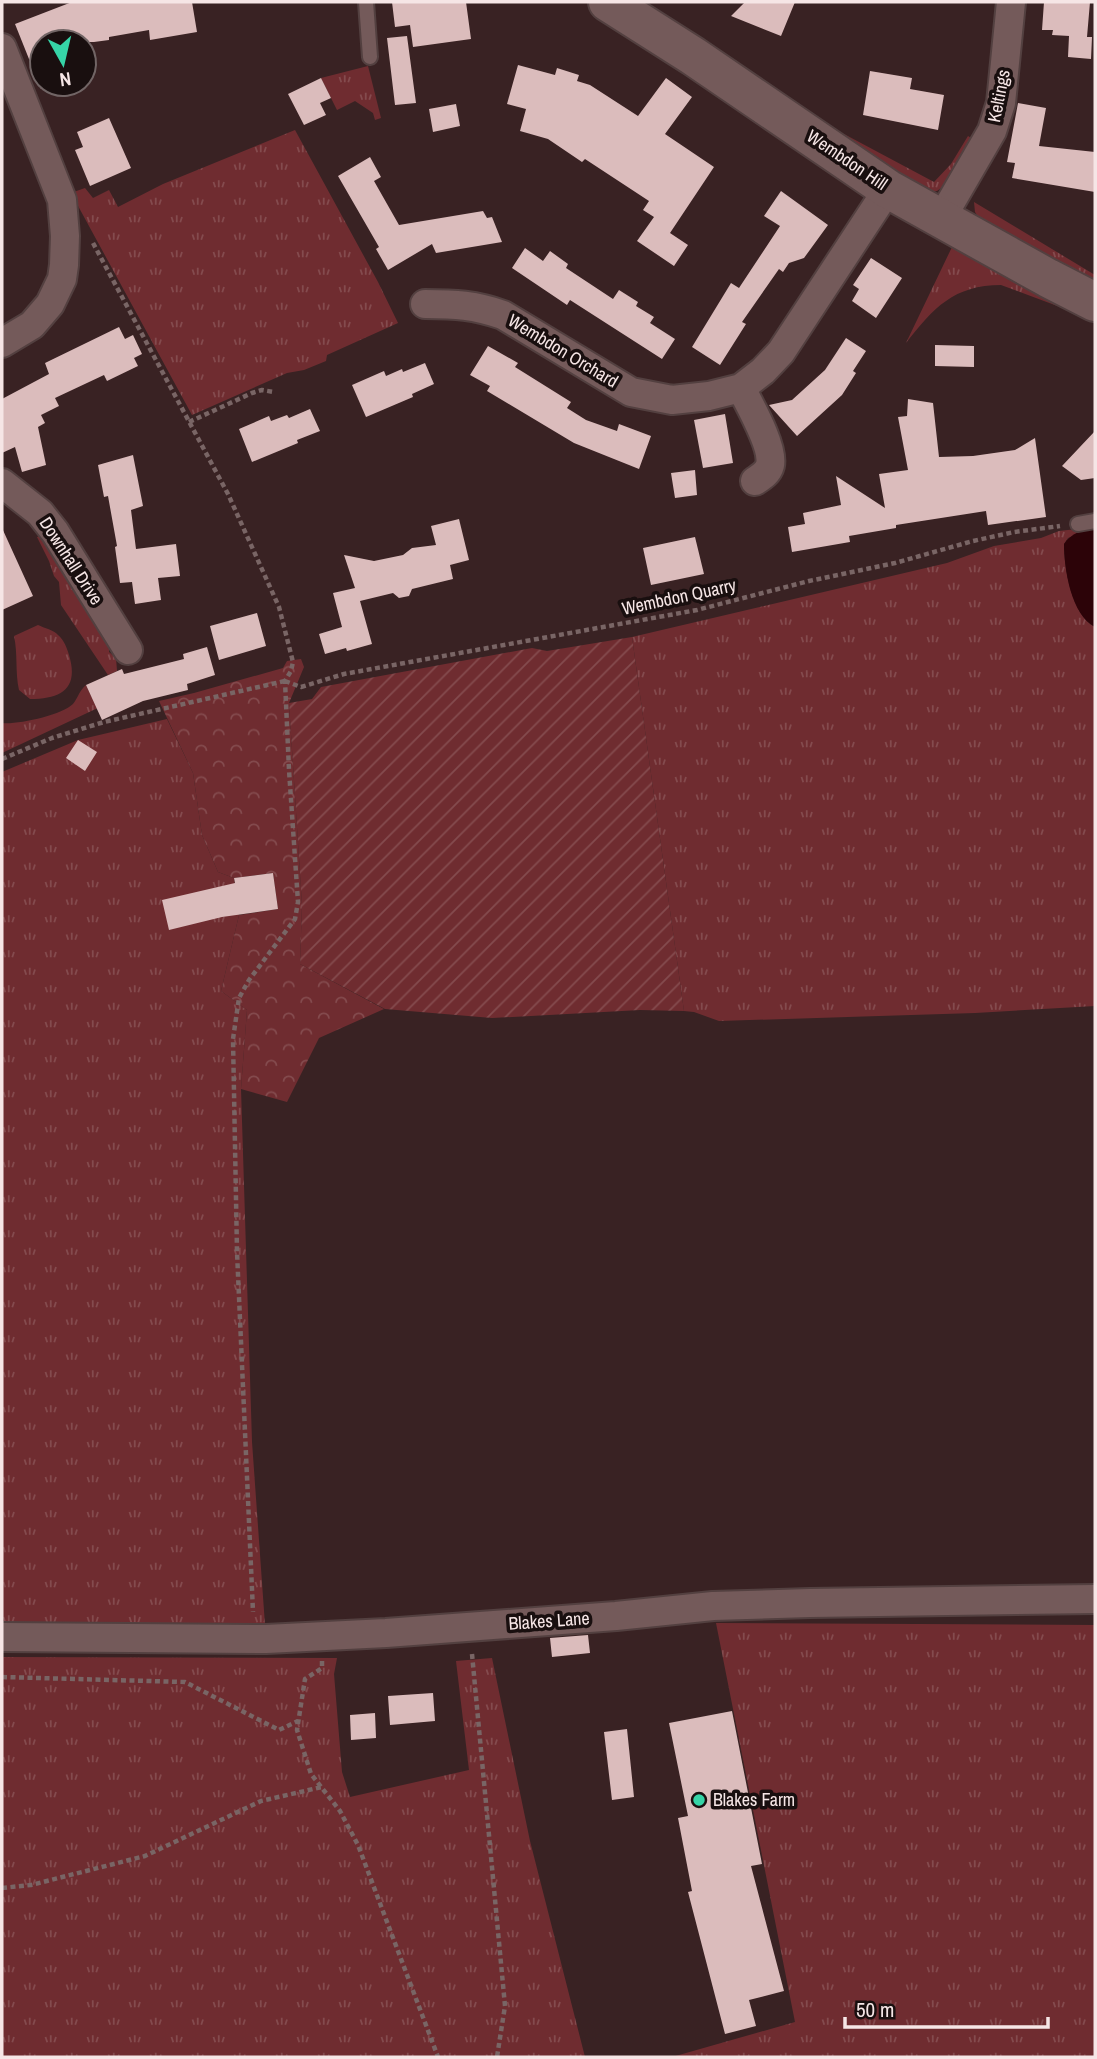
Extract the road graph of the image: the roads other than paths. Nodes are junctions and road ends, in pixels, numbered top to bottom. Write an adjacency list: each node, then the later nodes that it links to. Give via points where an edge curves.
1 (366, 2): 5 (lane)
2 (608, 2): 6 (main road, Wembdon Hill)
3 (1011, 2): 7 (street, Keltings, via 1001,103 992,131)
4 (2, 48): 10 (street, via 62,200 65,236 62,279 50,304 32,325)
5 (370, 58)
6 (888, 189): 7 (main road, Wembdon Hill); 11 (street, Wembdon Orchard, via 781,352)
7 (941, 219): 8 (main road, Wembdon Hill)
8 (1095, 302)
9 (425, 304): 11 (street, Wembdon Orchard, via 461,304 503,315 631,392 672,400)
10 (2, 343)
11 (740, 388): 12 (street, via 768,450 770,464)
12 (755, 481)
13 (2, 483): 16 (street, Downhall Drive, via 40,513 55,532)
14 (1095, 521): 15 (lane)
15 (1078, 524)
16 (128, 650)
17 (1095, 1600): 18 (street, Blakes Lane, via 713,1606 266,1639)
18 (2, 1637)

